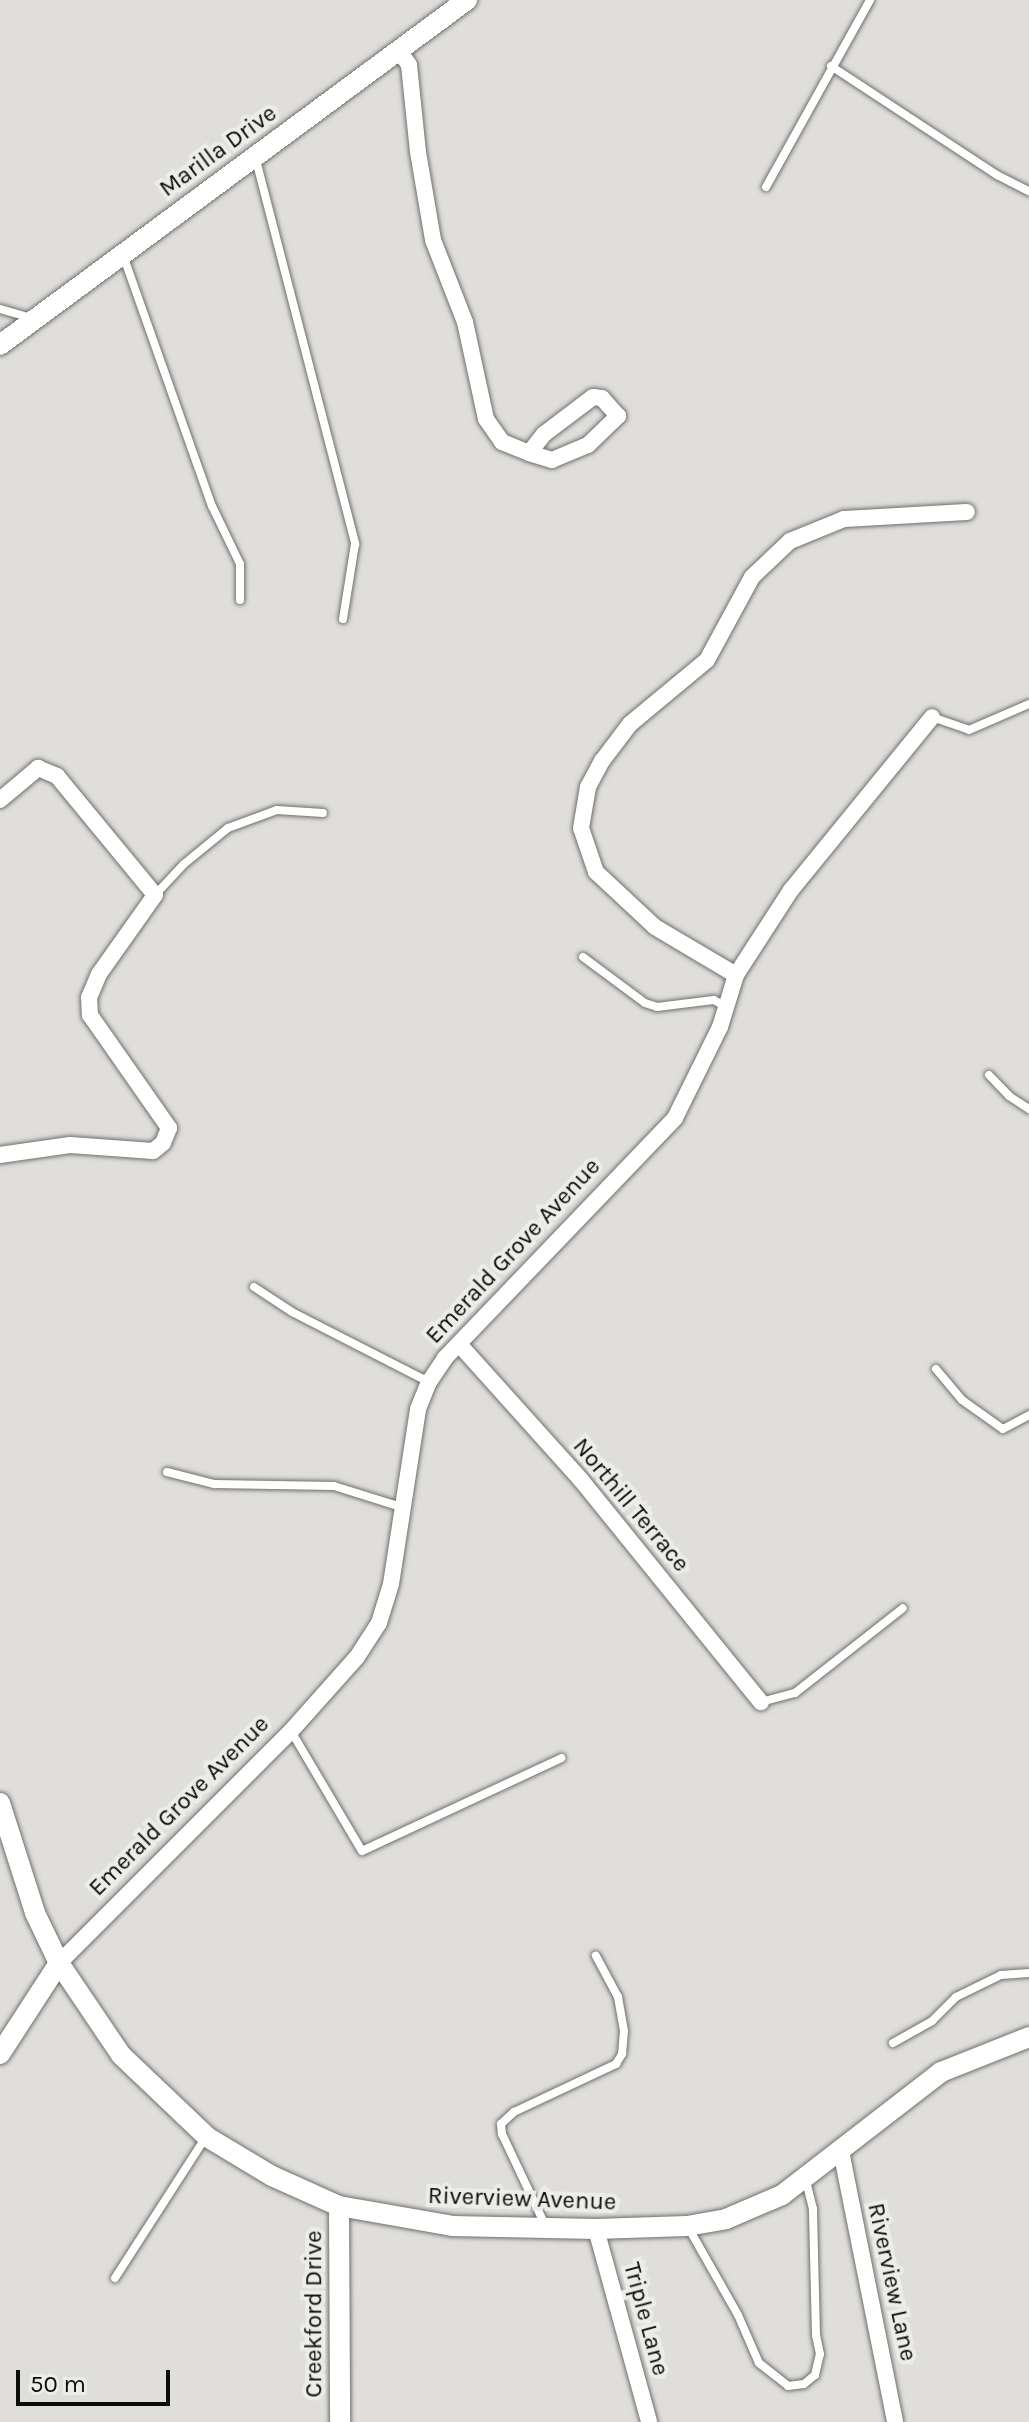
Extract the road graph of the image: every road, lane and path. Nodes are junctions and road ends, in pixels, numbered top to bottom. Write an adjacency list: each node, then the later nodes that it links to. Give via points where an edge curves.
1 (467, 0): 3 (street, Marilla Drive)
2 (870, 0): 4 (lane)
3 (400, 52): 5 (street, Marilla Drive); 12 (street, via 409,65 433,240 465,322 486,419 502,442)
4 (831, 66): 6 (lane); 7 (lane)
5 (255, 155): 8 (street, Marilla Drive); 15 (lane, via 355,544)
6 (766, 187)
7 (1029, 191)
8 (122, 254): 10 (street, Marilla Drive); 14 (lane, via 212,506 240,564)
9 (0, 309): 10 (lane)
10 (35, 319): 11 (street, Marilla Drive)
11 (0, 345)
12 (529, 453): 12 (street, via 544,434 593,397 602,398 618,416 588,445 552,460)
13 (967, 512): 22 (street, via 844,519 807,531 783,546 752,577 707,660 630,724 588,787 581,828 596,872 655,927)
14 (240, 600)
15 (343, 619)
16 (1029, 704): 17 (lane, via 969,730)
17 (932, 717): 22 (street, Emerald Grove Avenue, via 791,890)
18 (0, 800): 20 (street, via 38,768 57,776)
19 (323, 813): 20 (lane, via 277,810 228,828)
20 (155, 895): 26 (street, via 99,974 89,997 90,1015 164,1116 168,1135 153,1151 70,1145)
21 (583, 957): 23 (lane, via 645,1003 657,1007 714,1000)
22 (736, 975): 23 (street, Emerald Grove Avenue)
23 (728, 1008): 28 (street, Emerald Grove Avenue, via 675,1118)
24 (989, 1075): 25 (lane)
25 (1029, 1109)
26 (0, 1155)
27 (254, 1287): 30 (lane)
28 (459, 1344): 30 (street, Emerald Grove Avenue); 35 (street, Northill Terrace, via 581,1480)
29 (936, 1369): 31 (lane, via 962,1400 1003,1429)
30 (429, 1382): 33 (street, Emerald Grove Avenue, via 418,1409)
31 (1029, 1415)
32 (167, 1472): 33 (lane, via 214,1484 334,1486)
33 (401, 1507): 36 (street, Emerald Grove Avenue, via 391,1584 379,1623 357,1657)
34 (903, 1608): 35 (lane, via 795,1693)
35 (761, 1702)
36 (291, 1731): 37 (lane, via 362,1851); 40 (street, Emerald Grove Avenue)
37 (561, 1758)
38 (0, 1803): 40 (street, via 35,1913)
39 (596, 1956): 50 (lane, via 618,1997 622,2054 616,2064 514,2112 501,2124)
40 (59, 1963): 44 (street, Emerald Grove Avenue); 45 (street, Riverview Avenue, via 121,2055)
41 (1029, 1973): 43 (lane, via 1001,1975 956,1997 932,2021)
42 (1029, 2037): 46 (street, Riverview Avenue, via 941,2072)
43 (893, 2043)
44 (0, 2054)
45 (207, 2137): 48 (street, Riverview Avenue, via 272,2176); 52 (lane)
46 (841, 2151): 47 (street, Riverview Avenue); 55 (street, Riverview Lane)
47 (805, 2177): 49 (street, Riverview Avenue, via 750,2211); 49 (lane, via 813,2209 820,2354 815,2375 804,2384 788,2386 759,2363)
48 (339, 2206): 50 (street, Riverview Avenue, via 452,2226); 53 (street, Creekford Drive)
49 (687, 2226): 51 (street, Riverview Avenue)
50 (546, 2228): 51 (street, Riverview Avenue)
51 (596, 2229): 54 (street, Triple Lane)
52 (115, 2278)
53 (344, 2420)
54 (649, 2422)
55 (895, 2422)

